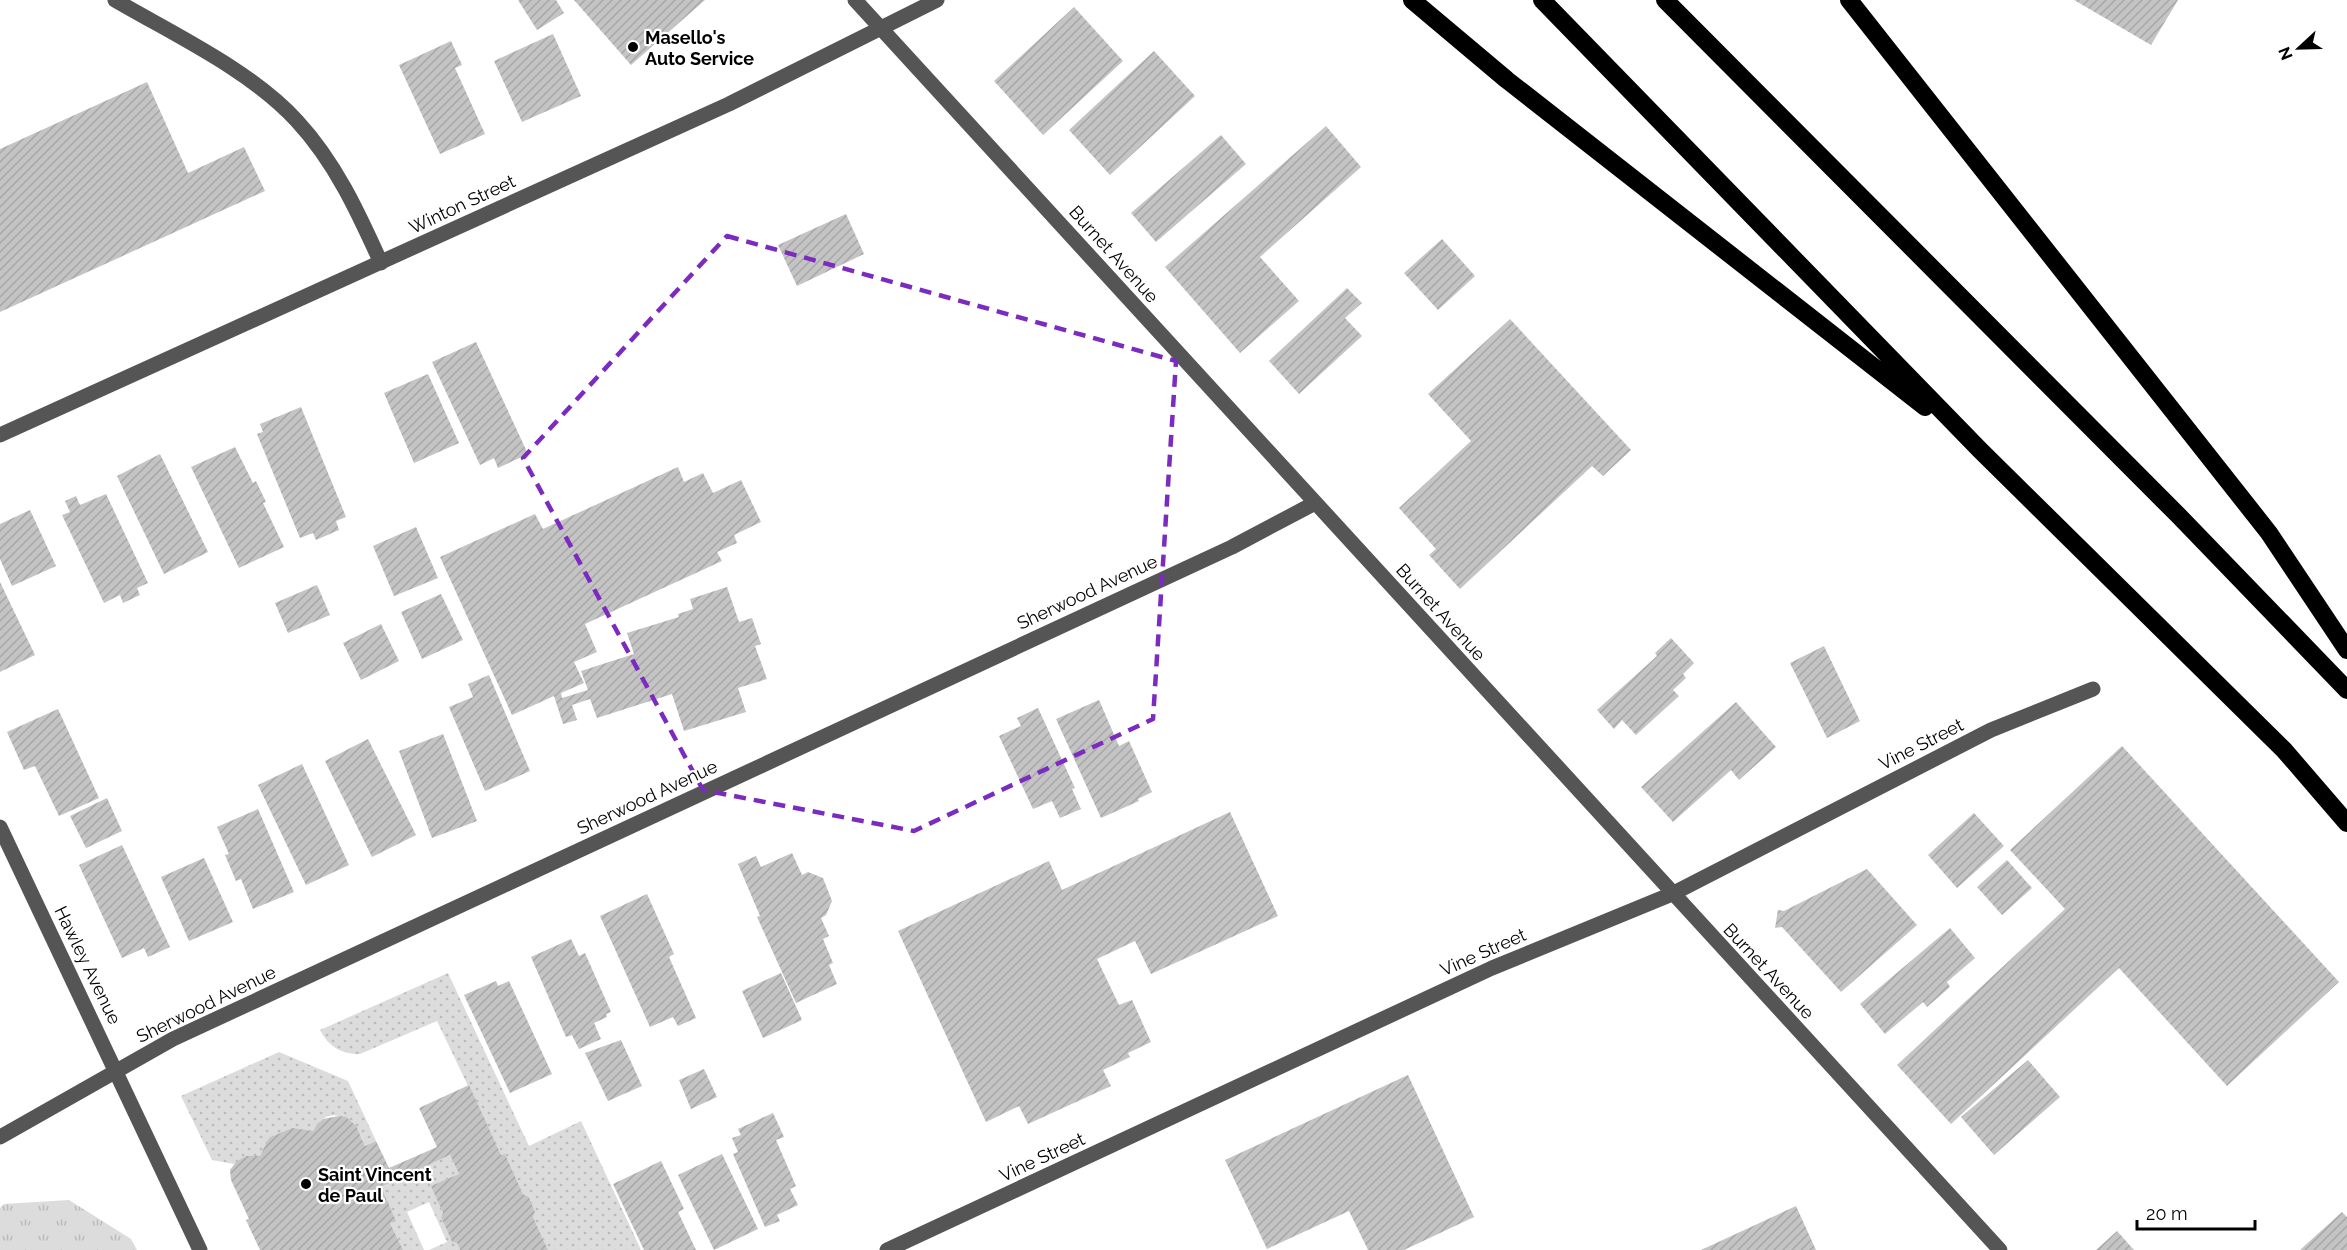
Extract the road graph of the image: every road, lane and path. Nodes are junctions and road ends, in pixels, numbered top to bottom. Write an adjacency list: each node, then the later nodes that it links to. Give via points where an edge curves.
1 (115, 0): 9 (street, via 228,66 297,121 346,188)
2 (855, 0): 8 (street, Burnet Avenue)
3 (937, 0): 8 (street, Winton Street)
4 (1412, 0): 11 (highway, via 1508,80)
5 (1542, 0): 11 (highway)
6 (1665, 0): 15 (highway)
7 (1849, 0): 13 (highway, via 2269,533)
8 (880, 27): 9 (street, Winton Street, via 729,104); 12 (street, Burnet Avenue)
9 (381, 262): 10 (street, Winton Street)
10 (0, 435)
11 (1980, 450): 16 (highway, via 2284,750)
12 (1315, 503): 18 (street, Burnet Avenue); 19 (street, Sherwood Avenue, via 1232,547 173,1039)
13 (2347, 650)
14 (2093, 689): 18 (street, Vine Street, via 1991,730)
15 (2347, 690)
16 (2347, 822)
17 (0, 827): 19 (street, Hawley Avenue)
18 (1672, 894): 22 (street, Vine Street, via 1492,968); 23 (street, Burnet Avenue)
19 (117, 1070): 20 (street, Sherwood Avenue); 21 (street, Hawley Avenue)
20 (0, 1137)
21 (200, 1250)
22 (887, 1250)
23 (2000, 1250)

